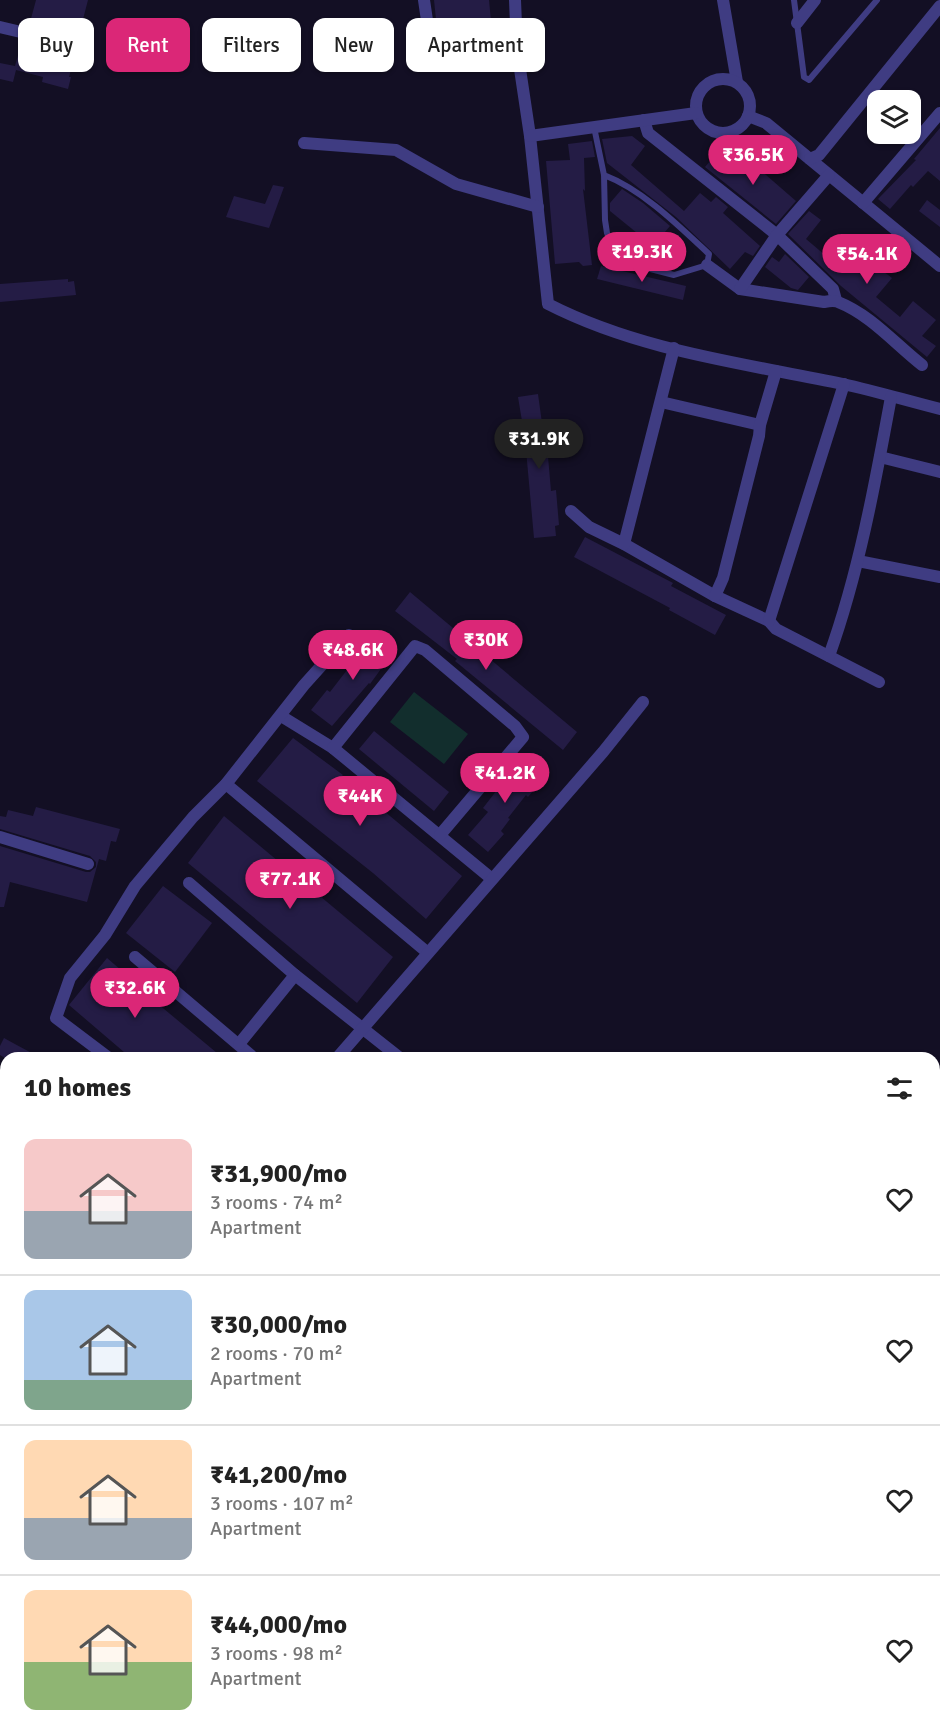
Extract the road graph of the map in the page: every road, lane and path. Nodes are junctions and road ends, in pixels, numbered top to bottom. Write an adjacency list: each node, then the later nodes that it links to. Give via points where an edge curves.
1 (424, 0): 8 (street)
2 (515, 0): 9 (street)
3 (723, 0): 14 (street)
4 (794, 0): 10 (lane)
5 (815, 0): 10 (street)
6 (878, 0): 10 (lane, via 809,80 804,77)
7 (940, 6): 22 (street, via 819,155)
8 (426, 18)
9 (516, 18)
10 (797, 23)
11 (0, 27): 12 (street)
12 (18, 31)
13 (520, 72): 20 (street)
14 (737, 82): 15 (street, via 719,78 703,87 695,103); 17 (street, via 749,97)
15 (696, 112): 17 (street, via 705,127 721,134 737,129); 18 (street)
16 (940, 113): 25 (street)
17 (748, 116): 22 (street, via 766,123)
18 (644, 120): 19 (street); 27 (street, via 648,133)
19 (594, 127): 20 (street); 23 (lane)
20 (530, 136): 26 (street)
21 (304, 143): 26 (street, via 396,150 456,184)
22 (810, 159): 24 (street)
23 (604, 175): 29 (lane, via 620,181 678,224 710,254); 29 (lane, via 607,233 627,262 674,275)
24 (829, 175): 25 (street); 27 (street)
25 (863, 203): 28 (street)
26 (538, 207): 32 (street, via 548,304 583,322)
27 (777, 235): 30 (street); 31 (street, via 832,289)
28 (940, 265)
29 (707, 266): 30 (street)
30 (740, 289): 31 (street, via 824,302)
31 (836, 300): 33 (street, via 874,323)
32 (674, 348): 34 (street); 37 (street)
33 (922, 365)
34 (776, 371): 35 (street); 39 (street)
35 (844, 384): 36 (street); 47 (street)
36 (891, 396): 38 (street); 40 (street)
37 (661, 402): 39 (street); 43 (street)
38 (940, 409)
39 (760, 425): 46 (street, via 723,578)
40 (880, 456): 41 (street); 44 (street)
41 (940, 472)
42 (571, 511): 43 (street, via 589,527)
43 (624, 544): 46 (street)
44 (858, 561): 45 (street); 49 (street)
45 (940, 576)
46 (715, 596): 47 (street)
47 (769, 621): 49 (street, via 776,629)
48 (349, 635): 52 (street)
49 (829, 656): 50 (street)
50 (879, 682)
51 (643, 702): 58 (street)
52 (281, 716): 53 (street); 54 (street)
53 (333, 748): 55 (street); 55 (street, via 415,646 425,650 523,737)
54 (226, 784): 60 (street); 65 (street, via 135,886 105,935 70,978 56,1018)
55 (440, 835): 58 (street)
56 (0, 837): 57 (street)
57 (88, 864)
58 (492, 879): 60 (street)
59 (189, 883): 62 (street)
60 (428, 953): 63 (street)
61 (135, 957): 64 (street)
62 (295, 975): 63 (street); 64 (street)
63 (363, 1027): 67 (street); 68 (street)
64 (239, 1044): 66 (street)
65 (101, 1052)
66 (248, 1052)
67 (342, 1052)
68 (393, 1052)

